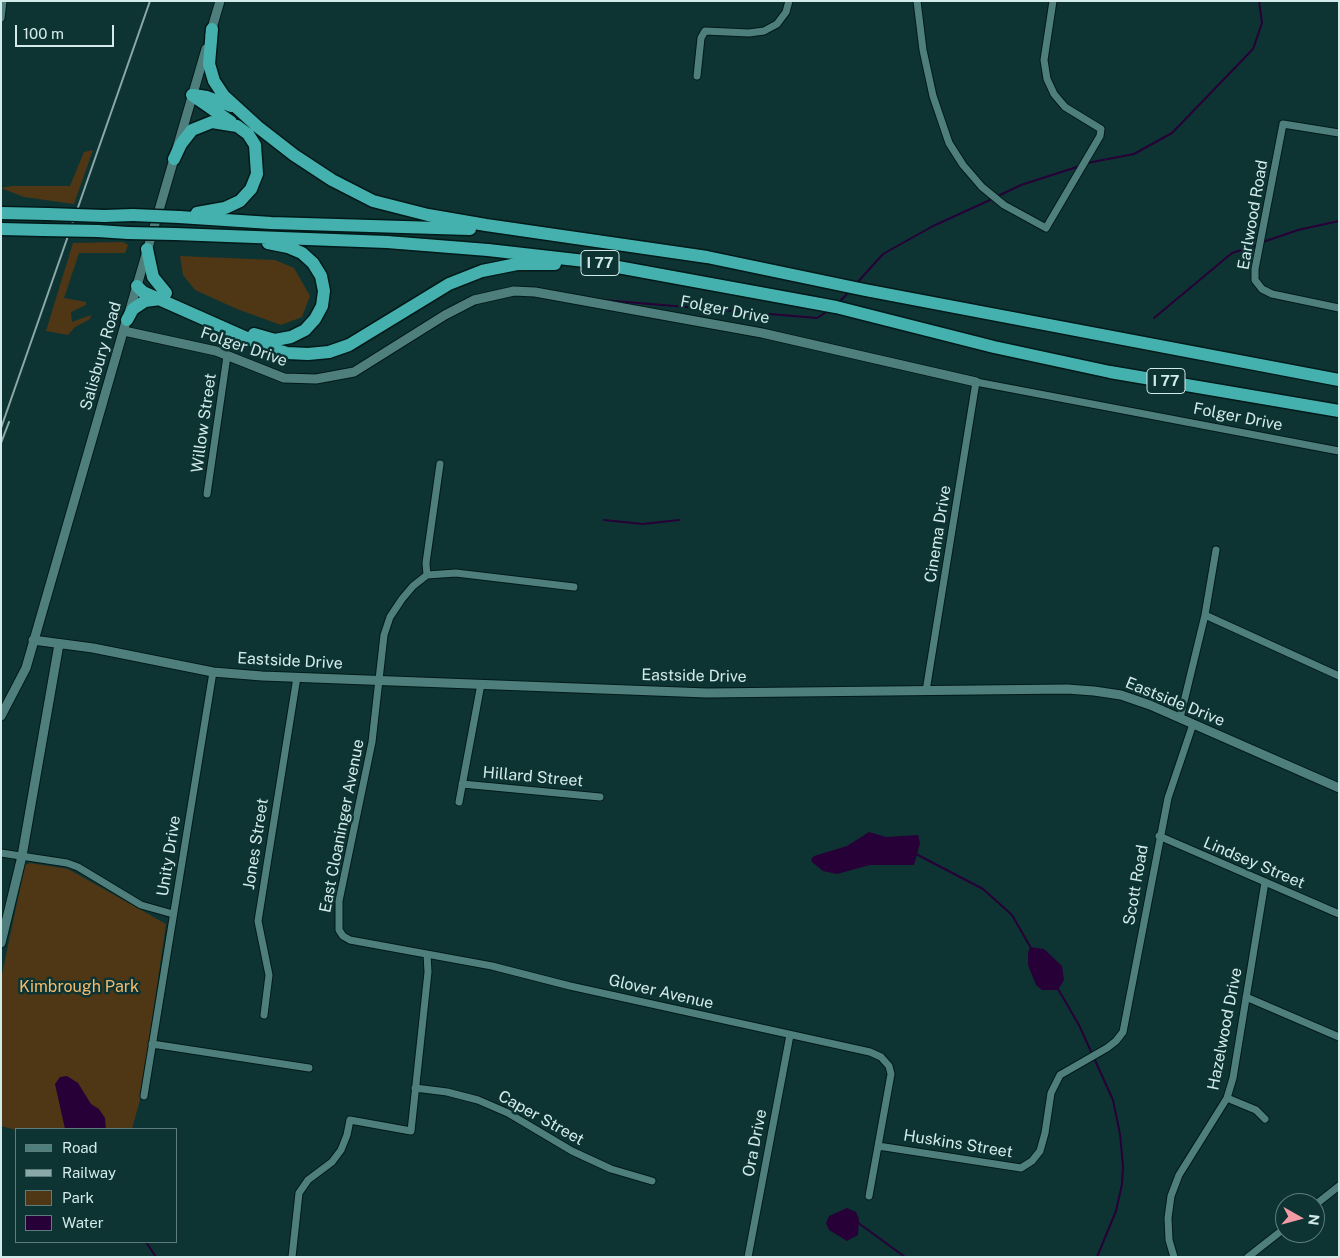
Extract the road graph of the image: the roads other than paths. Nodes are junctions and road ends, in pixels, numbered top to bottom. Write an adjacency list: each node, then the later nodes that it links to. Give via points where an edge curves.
1 (3, 1): 6 (street)
2 (220, 1): 7 (street, Salisbury Road)
3 (790, 1): 8 (street, via 777,24 764,31 705,31 701,38)
4 (917, 1): 5 (street, via 927,68 949,143 982,187 1004,205 1046,228 1100,136 1101,129 1065,107 1047,79 1044,60)
5 (1053, 1)
6 (1, 18)
7 (212, 29): 9 (street, Salisbury Road); 10 (highway, via 209,64 214,81)
8 (697, 76)
9 (192, 96): 10 (highway, via 207,97); 11 (highway); 13 (street, Salisbury Road)
10 (238, 110): 17 (highway, via 294,155 373,201 428,215)
11 (237, 126): 13 (highway, via 212,122 201,125 192,130); 15 (highway, via 255,145 257,174 251,189 240,201 225,208)
12 (1339, 133): 23 (street, Earlwood Road, via 1283,124 1255,269 1256,280 1262,289 1272,294)
13 (174, 159): 19 (street, Salisbury Road)
14 (1, 213): 15 (highway, I 77, bridge)
15 (179, 217): 17 (highway, I 77)
16 (1, 229): 18 (highway, I 77, bridge)
17 (545, 233): 26 (highway, I 77, via 707,257)
18 (199, 235): 21 (highway, I 77, via 387,242 488,250 585,261); 22 (highway, via 279,245 302,253 321,276 323,298 315,320 291,338 268,338)
19 (148, 249): 20 (street, Salisbury Road); 22 (highway, via 153,277)
20 (137, 286): 22 (highway); 24 (street, Salisbury Road)
21 (737, 288): 22 (highway, via 564,265 517,264 482,271 449,284 349,345 329,352 308,354 287,353 267,347); 28 (highway, I 77, via 836,306 994,348 1110,372)
22 (163, 296): 24 (highway, via 133,309)
23 (1339, 308)
24 (125, 325): 25 (street, Folger Drive); 36 (street, Salisbury Road)
25 (228, 356): 27 (street, Folger Drive, via 284,378 300,380 339,376 354,372 474,300 514,291 557,295 762,333); 31 (street, Willow Street)
26 (1339, 380)
27 (976, 382): 29 (street, Folger Drive); 43 (street, Cinema Drive)
28 (1339, 411)
29 (1339, 451)
30 (440, 464): 33 (street)
31 (207, 494)
32 (1216, 550): 35 (street)
33 (427, 576): 34 (street, via 456,573); 41 (street, East Cloaninger Avenue, via 413,586 390,617 384,635)
34 (574, 587)
35 (1205, 615): 39 (street); 45 (street)
36 (33, 640): 37 (street, Eastside Drive); 44 (street, Salisbury Road, via 26,668)
37 (60, 644): 38 (street, Eastside Drive); 53 (street)
38 (213, 672): 40 (street, Eastside Drive); 55 (street, Unity Drive)
39 (1339, 676)
40 (297, 677): 41 (street, Eastside Drive); 60 (street, Jones Street, via 258,921 269,975)
41 (379, 681): 42 (street, Eastside Drive); 58 (street, East Cloaninger Avenue, via 362,793 339,901 339,930 350,940)
42 (481, 684): 43 (street, Eastside Drive, via 707,693); 47 (street)
43 (926, 691): 45 (street, Eastside Drive, via 1094,691 1135,700)
44 (1, 716)
45 (1180, 718): 46 (street, Eastside Drive)
46 (1193, 724): 48 (street, Eastside Drive); 51 (street, Scott Road, via 1179,761)
47 (462, 784): 49 (street, Hillard Street); 50 (street)
48 (1338, 786)
49 (600, 797)
50 (459, 802)
51 (1159, 836): 54 (street, Lindsey Street); 64 (street, Scott Road, via 1126,1021 1116,1041)
52 (1, 853): 53 (street)
53 (22, 856): 55 (street, via 78,867 142,904); 57 (street)
54 (1265, 882): 56 (street, Lindsey Street); 59 (street, Hazelwood Drive)
55 (173, 914): 63 (street, Unity Drive)
56 (1339, 914)
57 (1, 943)
58 (427, 954): 61 (street, Glover Avenue); 67 (street, via 428,972)
59 (1246, 997): 62 (street); 69 (street, Hazelwood Drive)
60 (264, 1015)
61 (790, 1035): 65 (street, Glover Avenue, via 870,1052); 78 (street, Ora Drive)
62 (1339, 1037)
63 (152, 1044): 66 (street); 68 (street, Unity Drive)
64 (1107, 1048): 71 (street, Huskins Street, via 1060,1075 1051,1093 1046,1133 1040,1151 1021,1168)
65 (886, 1061): 71 (street, Huskins Street, via 891,1074)
66 (310, 1068)
67 (415, 1088): 72 (street, Caper Street, via 478,1100 508,1113 572,1152 611,1169); 77 (street, via 410,1131 350,1120 341,1150 332,1162 308,1180 299,1193)
68 (144, 1096)
69 (1227, 1098): 70 (street, via 1256,1110); 79 (street, Hazelwood Drive, via 1179,1175 1171,1196 1169,1240)
70 (1265, 1119)
71 (878, 1146): 74 (street)
72 (652, 1181)
73 (1339, 1186): 75 (street)
74 (868, 1196)
75 (1325, 1196)
76 (1275, 1236): 80 (street)
77 (292, 1257)
78 (748, 1257)
79 (1174, 1257)
80 (1248, 1257)

